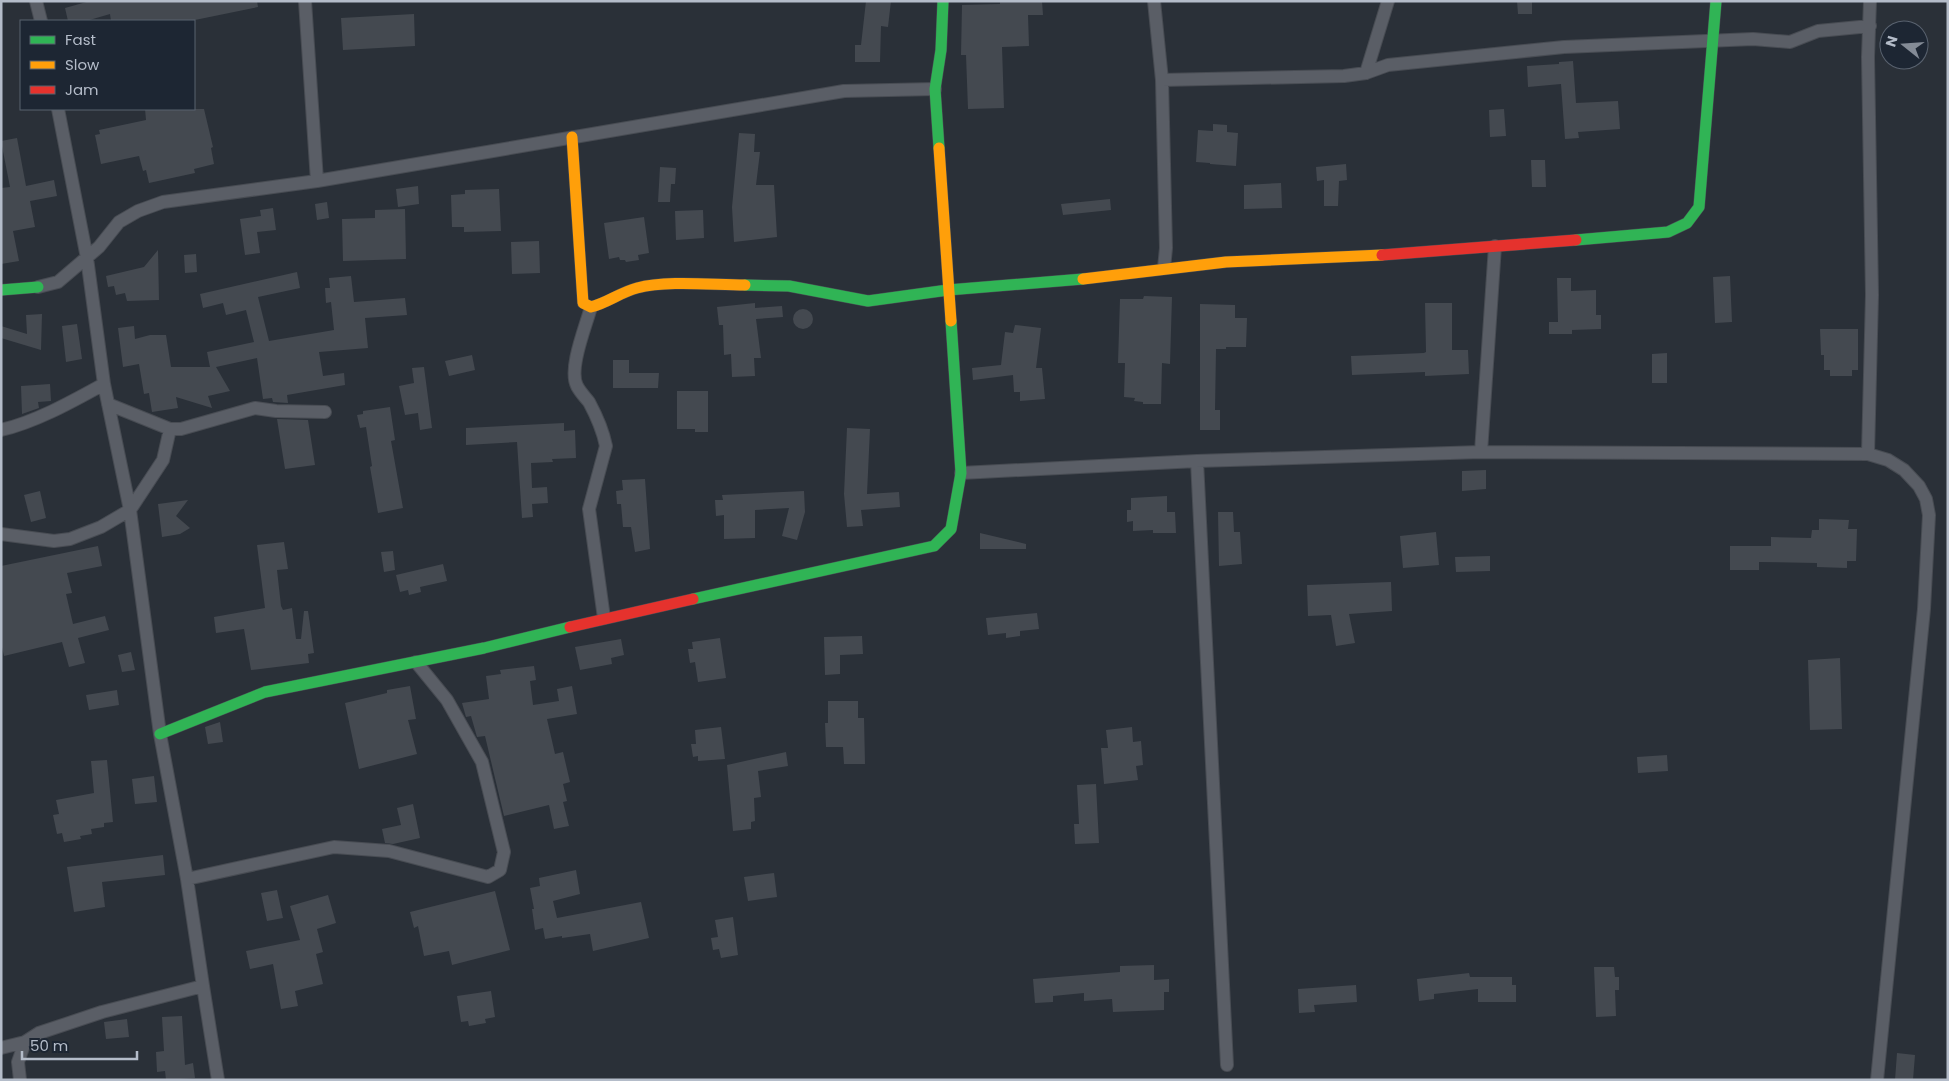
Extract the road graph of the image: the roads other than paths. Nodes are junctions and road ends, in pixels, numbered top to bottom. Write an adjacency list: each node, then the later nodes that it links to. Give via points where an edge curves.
1 (36, 1): 8 (street)
2 (304, 1): 16 (street)
3 (943, 1): 13 (street)
4 (1154, 1): 12 (street)
5 (1388, 1): 11 (street)
6 (1716, 1): 10 (street)
7 (1870, 1): 9 (street)
8 (40, 20)
9 (1870, 26): 10 (street, via 1818,30 1790,42 1753,39); 30 (street, via 1872,295)
10 (1713, 42): 11 (street, via 1564,47 1388,65); 17 (street, via 1699,207 1687,223 1668,232)
11 (1366, 73): 12 (street)
12 (1162, 80): 19 (street)
13 (935, 88): 15 (street, via 844,91); 22 (street)
14 (58, 110): 18 (street)
15 (572, 137): 16 (street); 23 (street, via 583,303)
16 (317, 180): 18 (street, via 163,202 120,222)
17 (1495, 246): 19 (street); 29 (street)
18 (87, 258): 20 (street, via 58,282); 24 (street)
19 (1164, 268): 22 (street, via 1105,277)
20 (38, 287): 21 (street)
21 (1, 290)
22 (948, 290): 23 (street, via 868,301 789,286 656,284 635,288); 32 (street)
23 (591, 307): 35 (street, via 575,376 606,446 589,509)
24 (104, 384): 25 (street); 28 (street, via 74,401)
25 (108, 404): 27 (street); 33 (street)
26 (325, 412): 27 (street, via 255,408 181,430)
27 (170, 429): 33 (street, via 163,460)
28 (1, 430)
29 (1481, 452): 30 (street); 31 (street)
30 (1868, 454): 45 (street, via 1888,460 1904,470 1926,499 1929,515 1923,619)
31 (1197, 460): 32 (street); 42 (street)
32 (961, 472): 35 (street, via 950,529 934,546)
33 (130, 510): 34 (street, via 70,540); 37 (street)
34 (1, 534)
35 (604, 618): 36 (street)
36 (416, 662): 37 (street, via 265,692); 38 (street, via 447,700 482,762 504,852 500,870 488,877 389,851 334,847)
37 (160, 734): 38 (street)
38 (187, 879): 39 (street)
39 (203, 986): 40 (street, via 102,1012 39,1033); 44 (street)
40 (25, 1042): 41 (street); 43 (street, via 18,1062)
41 (1, 1048)
42 (1227, 1064)
43 (20, 1080)
44 (218, 1080)
45 (1877, 1080)

